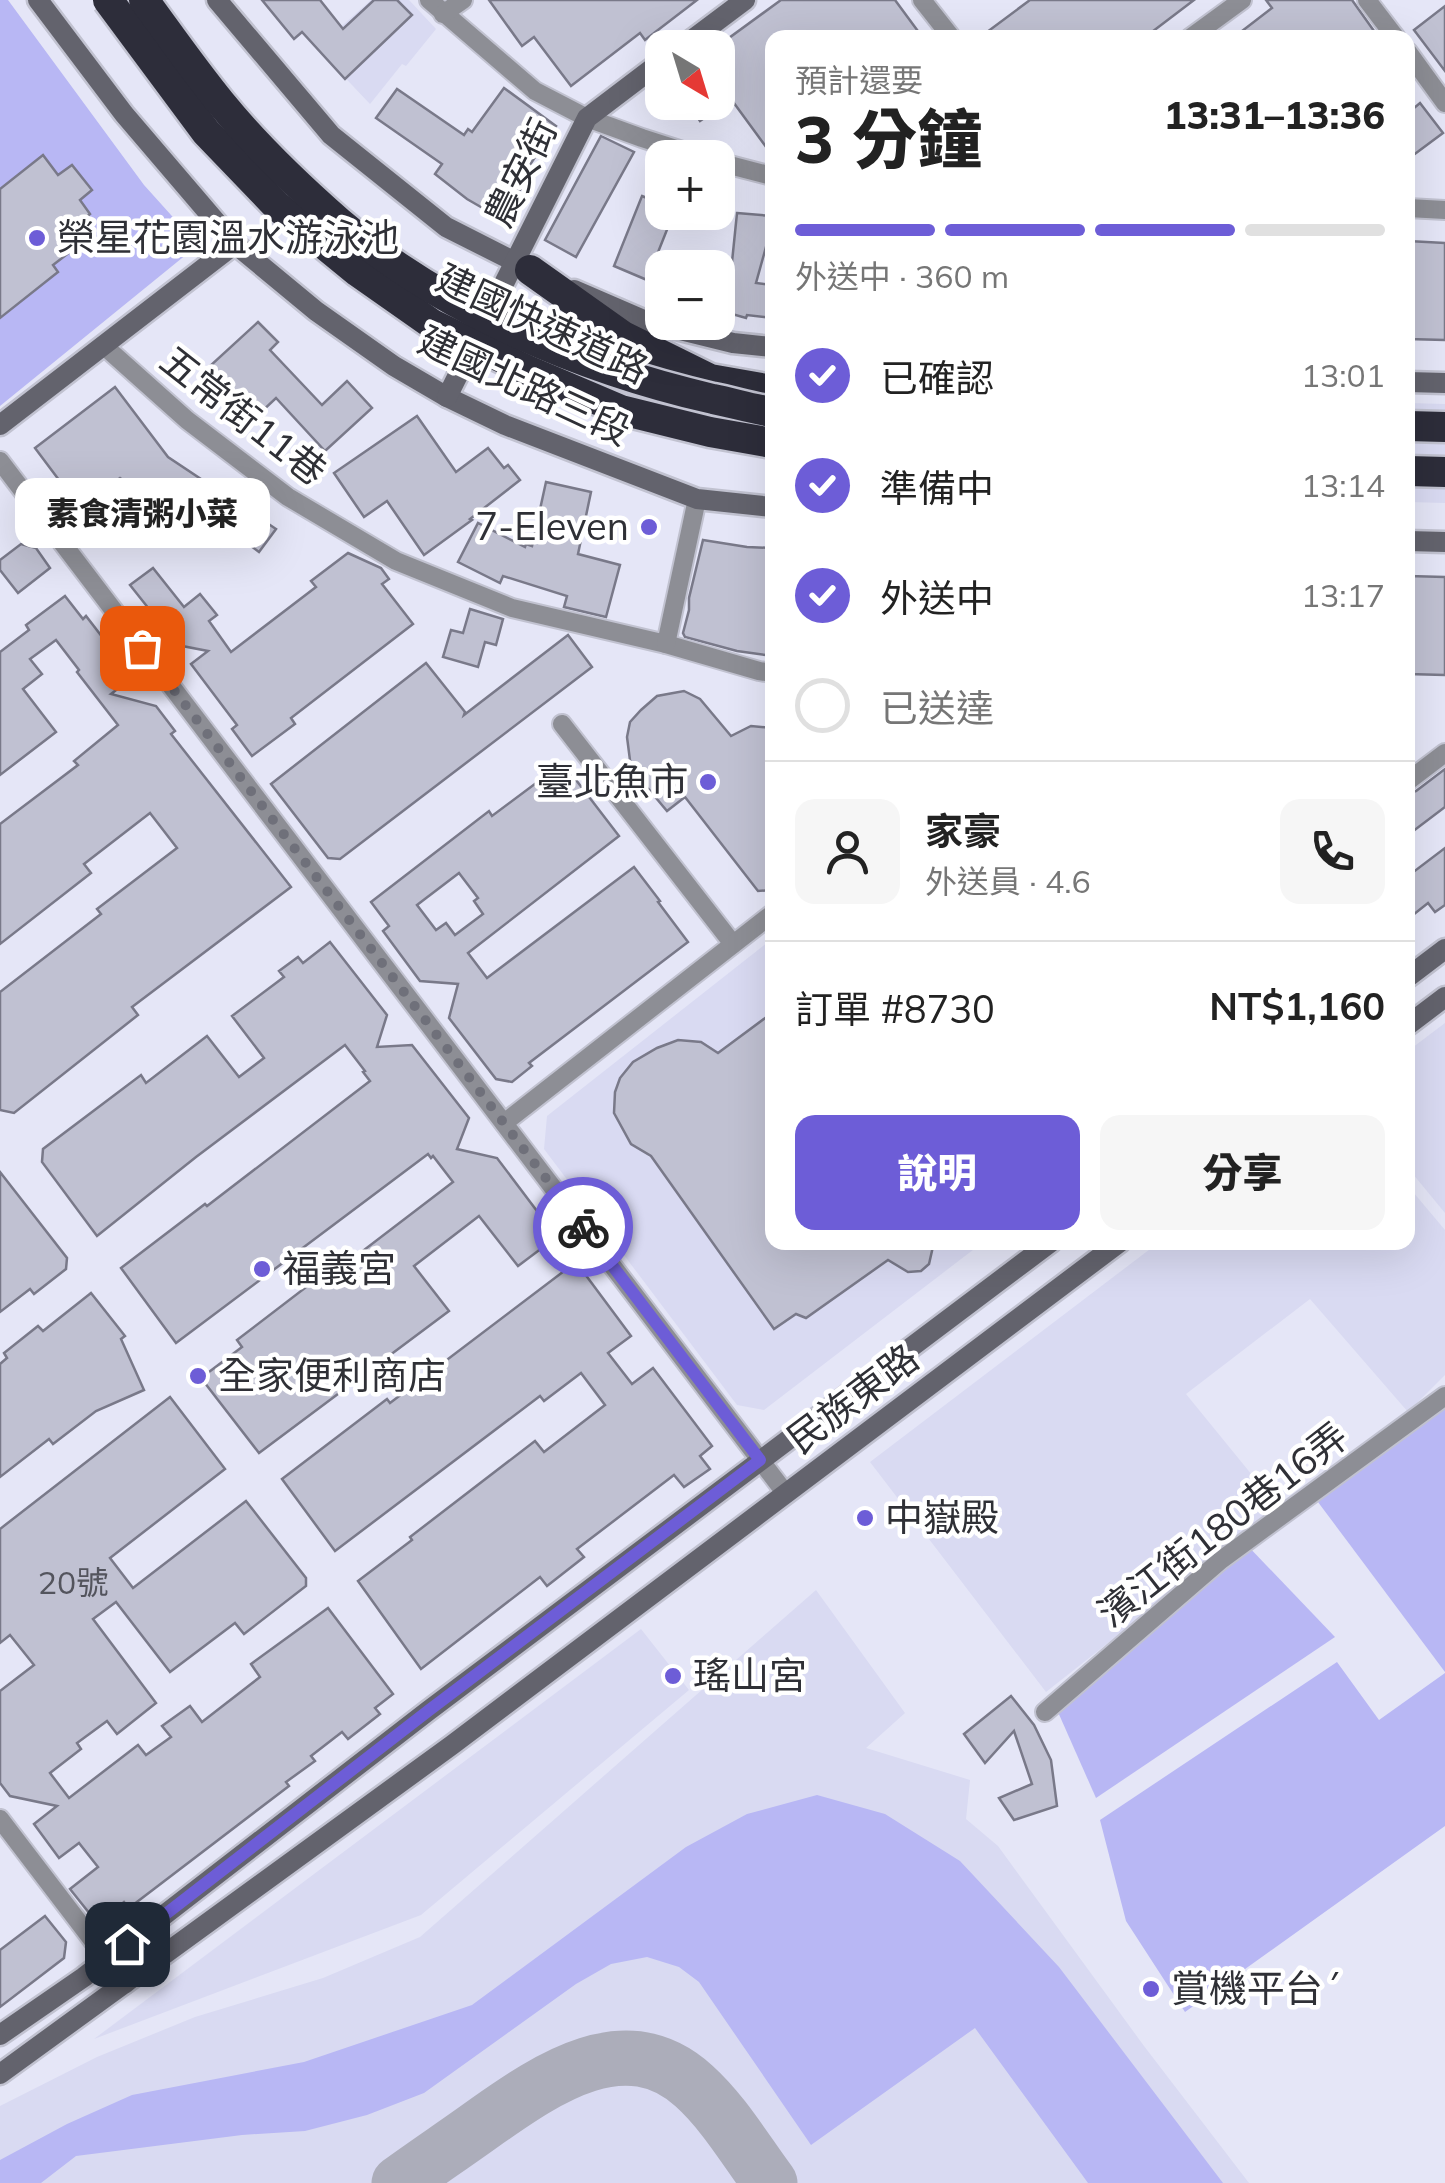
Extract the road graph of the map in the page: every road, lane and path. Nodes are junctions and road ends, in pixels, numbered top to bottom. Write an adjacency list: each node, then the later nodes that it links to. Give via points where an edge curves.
1 (38, 0): 25 (street, 建國北路三段, via 124,114)
2 (108, 0): 37 (highway, 建國快速道路, bridge, via 206,132 277,206 432,324 621,410)
3 (144, 0): 33 (highway, 建國快速道路, bridge, via 275,161 341,223 418,280 571,357 657,386)
4 (217, 0): 26 (street, via 332,135 446,228)
5 (429, 0): 11 (street)
6 (462, 0): 11 (street)
7 (745, 0): 12 (street)
8 (922, 0): 13 (street)
9 (1242, 0): 14 (street)
10 (1366, 0): 15 (street)
11 (443, 14): 19 (street, via 535,91)
12 (705, 30)
13 (946, 30)
14 (1201, 30)
15 (1390, 30)
16 (1415, 62): 18 (street)
17 (645, 75): 19 (street, 農安街)
18 (1445, 103)
19 (587, 118): 20 (street); 26 (street, 農安街)
20 (648, 140)
21 (735, 167): 22 (street)
22 (765, 175)
23 (1415, 208): 24 (street)
24 (1445, 210)
25 (236, 244): 27 (street); 32 (street, 建國北路三段, via 316,311)
26 (523, 266): 28 (street, via 648,322); 31 (highway, via 623,336 710,378); 32 (street, 農安街)
27 (103, 344): 34 (street); 47 (street, 五常街11巷, via 187,420 288,497 396,561 512,608)
28 (765, 346)
29 (1415, 382): 30 (street)
30 (1445, 383)
31 (765, 389)
32 (447, 397): 43 (street, 建國北路三段)
33 (765, 410)
34 (0, 425)
35 (1415, 426): 36 (highway)
36 (1445, 427)
37 (765, 442)
38 (1415, 443): 39 (highway)
39 (1445, 444)
40 (0, 461): 59 (street)
41 (1415, 472): 42 (highway)
42 (1445, 472)
43 (698, 499): 44 (street, 建國北路三段); 47 (street)
44 (765, 506)
45 (1415, 541): 46 (street)
46 (1445, 542)
47 (666, 644): 48 (street, 五常街11巷)
48 (765, 671)
49 (562, 724): 53 (street)
50 (1445, 753): 51 (street)
51 (1415, 777)
52 (765, 919): 53 (street)
53 (733, 944): 59 (street)
54 (1445, 949): 55 (street)
55 (1415, 971)
56 (1415, 982): 57 (street)
57 (1439, 1002): 58 (street)
58 (1415, 1021)
59 (504, 1123): 63 (street)
60 (1040, 1250): 63 (street, 民族東路)
61 (1109, 1250): 64 (street, 民族東路)
62 (1445, 1396): 65 (street, 濱江街180巷16弄, via 1221,1560)
63 (760, 1460): 64 (street); 67 (street, 民族東路)
64 (786, 1494): 68 (street, 民族東路)
65 (1045, 1712)
66 (0, 1819): 67 (street)
67 (107, 1959): 68 (street); 69 (street, 民族東路)
68 (126, 1984): 70 (street, 民族東路)
69 (0, 2035)
70 (0, 2074)

